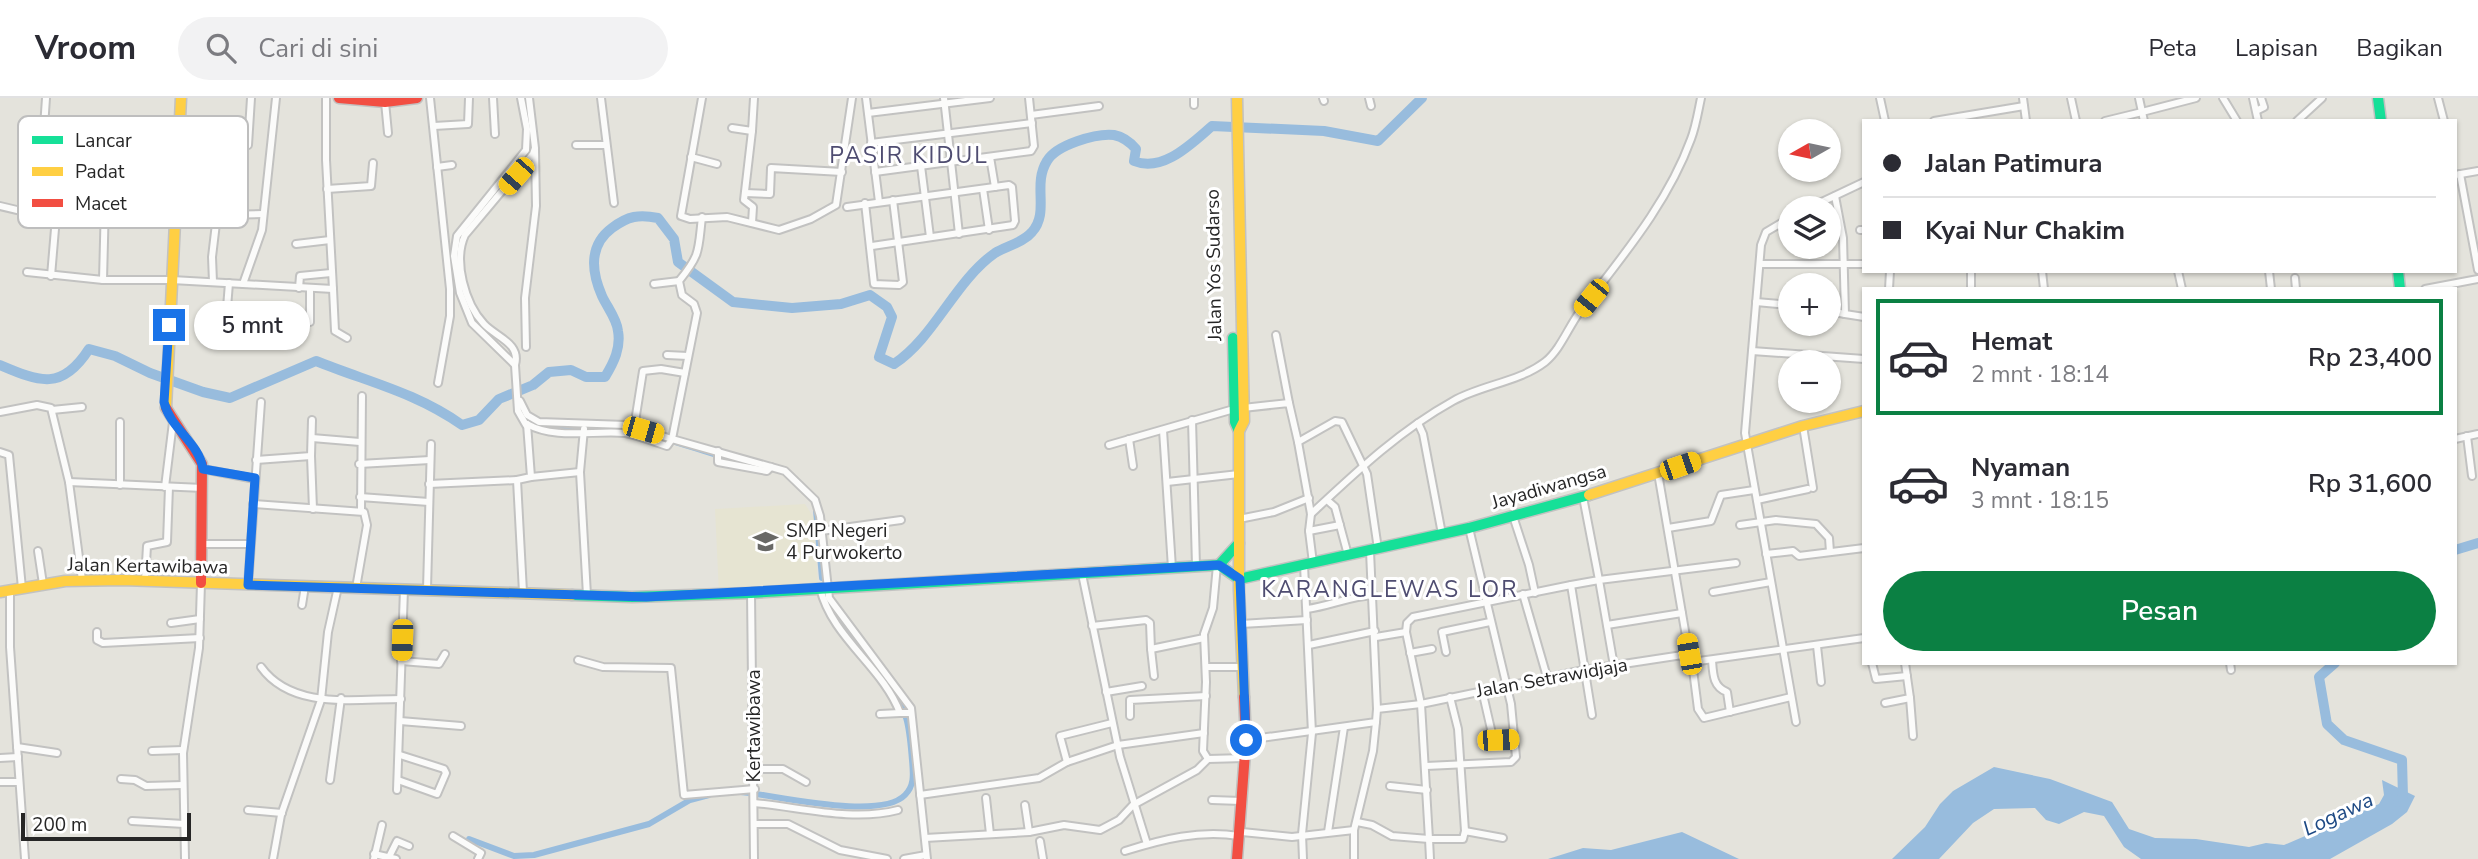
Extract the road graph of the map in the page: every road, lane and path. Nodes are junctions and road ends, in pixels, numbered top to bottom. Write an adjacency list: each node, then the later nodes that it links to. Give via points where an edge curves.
1 (46, 98): 43 (street)
2 (181, 98): 44 (main road)
3 (251, 98): 60 (street)
4 (276, 98): 97 (street)
5 (326, 98): 83 (street)
6 (339, 98): 33 (main road)
7 (417, 98): 36 (main road)
8 (430, 98): 57 (street)
9 (469, 98): 57 (street, via 468,124)
10 (493, 98): 63 (street)
11 (601, 98): 66 (street)
12 (702, 98): 68 (street)
13 (754, 98): 59 (street)
14 (852, 98): 78 (street)
15 (866, 98): 42 (street)
16 (990, 98): 35 (street)
17 (1029, 98): 45 (street)
18 (1230, 98): 70 (main road, Jalan Yos Sudarso)
19 (1237, 98): 70 (main road, Jalan Yos Sudarso)
20 (1369, 98): 38 (street)
21 (1702, 98): 165 (street, via 1690,141 1658,204 1548,360 1463,396)
22 (1880, 98): 46 (street)
23 (2022, 98): 39 (street)
24 (2071, 98): 49 (street)
25 (2139, 98): 41 (street)
26 (2196, 98): 41 (street)
27 (2223, 98): 52 (street)
28 (2253, 98): 40 (street)
29 (2261, 98): 40 (street, via 2264,107)
30 (2322, 98): 54 (street)
31 (2378, 98): 55 (main road)
32 (2438, 98): 56 (street)
33 (361, 100): 36 (main road)
34 (526, 101): 67 (street); 116 (street, via 526,150 457,236 454,256)
35 (944, 101): 42 (street); 62 (street)
36 (385, 103): 61 (street)
37 (1099, 106): 45 (street)
38 (1371, 106)
39 (2024, 106): 47 (street); 48 (street)
40 (2258, 110): 53 (street)
41 (2142, 112): 50 (street); 51 (street)
42 (868, 113): 64 (street)
43 (45, 116)
44 (180, 116)
45 (1031, 119): 62 (street); 69 (street, via 1033,150)
46 (1885, 119)
47 (1946, 119)
48 (2026, 119)
49 (2076, 119)
50 (2113, 119)
51 (2144, 119)
52 (2236, 119)
53 (2259, 119)
54 (2299, 119)
55 (2381, 119)
56 (2443, 119)
57 (434, 126): 76 (street)
58 (732, 128): 59 (street)
59 (752, 131): 86 (street)
60 (248, 133)
61 (388, 133)
62 (947, 133): 64 (street); 72 (street)
63 (495, 134)
64 (871, 143): 79 (street)
65 (576, 145): 66 (street)
66 (606, 145): 91 (street)
67 (535, 148): 116 (street, via 465,235); 145 (street, via 536,206 525,298)
68 (691, 157): 73 (street); 98 (street, via 679,211 687,219)
69 (990, 158): 72 (street); 82 (street)
70 (1235, 161): 156 (main road, Jalan Yos Sudarso)
71 (373, 163): 83 (street, via 371,186)
72 (950, 163): 75 (street); 85 (street)
73 (717, 164)
74 (452, 165): 76 (street)
75 (921, 166): 79 (street); 88 (street)
76 (437, 167): 135 (street)
77 (2478, 171): 80 (street)
78 (842, 172): 86 (street, via 771,168 770,194); 99 (street, via 833,207 779,230)
79 (875, 172): 90 (street)
80 (2458, 175): 115 (street)
81 (1862, 183): 87 (street)
82 (995, 187): 84 (street); 105 (street, via 1012,187 1015,221 1006,228)
83 (327, 189): 108 (street)
84 (983, 189): 85 (street); 105 (street)
85 (954, 192): 88 (street); 106 (street)
86 (745, 193): 99 (street, via 744,202 753,207)
87 (1835, 195): 113 (street)
88 (924, 196): 89 (street); 107 (street)
89 (893, 200): 90 (street); 109 (street)
90 (879, 202): 92 (street)
91 (614, 203)
92 (865, 203): 94 (street); 111 (street)
93 (0, 206): 95 (street)
94 (847, 207)
95 (18, 210)
96 (248, 214): 97 (street)
97 (263, 214): 127 (street, via 258,245)
98 (702, 217): 99 (street); 120 (street, via 698,251 692,268)
99 (752, 223)
100 (1778, 225): 112 (street, via 1766,232)
101 (55, 228): 119 (street)
102 (105, 228): 122 (street)
103 (174, 228): 124 (main road)
104 (215, 228): 125 (street)
105 (989, 230): 106 (street)
106 (959, 234): 107 (street)
107 (930, 237): 109 (street)
108 (330, 240): 110 (street); 118 (street)
109 (900, 242): 111 (street); 111 (street, via 904,282 899,285 874,284)
110 (296, 243)
111 (872, 246)
112 (1759, 264): 113 (street); 136 (street)
113 (1844, 264): 114 (street); 139 (street)
114 (1862, 264)
115 (2478, 270)
116 (458, 271): 134 (street)
117 (27, 272): 119 (street)
118 (331, 274): 131 (street, via 300,276); 133 (street)
119 (51, 276): 122 (street)
120 (681, 278): 128 (street); 148 (street, via 682,295 696,307)
121 (2295, 278): 129 (street)
122 (103, 279): 124 (street)
123 (2478, 279): 130 (street)
124 (172, 280): 125 (street); 163 (main road, via 164,402)
125 (213, 282): 126 (street)
126 (229, 283): 127 (street); 144 (street)
127 (243, 284): 131 (street)
128 (654, 285)
129 (2296, 287)
130 (2436, 287)
131 (299, 288): 132 (street)
132 (310, 288): 133 (street); 141 (street)
133 (333, 289): 143 (street, via 335,331)
134 (463, 292): 135 (street); 164 (street, via 482,322 510,344 519,399)
135 (450, 294): 151 (street)
136 (1756, 302): 137 (street); 146 (street)
137 (1778, 304)
138 (1841, 314): 139 (street)
139 (1845, 314): 140 (street)
140 (1862, 317)
141 (310, 322)
142 (1276, 335): 154 (street)
143 (347, 338)
144 (224, 345)
145 (526, 346)
146 (1752, 351): 149 (street); 178 (street)
147 (667, 355): 148 (street)
148 (688, 356): 150 (street)
149 (1862, 359)
150 (685, 373): 167 (street, via 643,371); 176 (street)
151 (438, 383)
152 (362, 396): 175 (street)
153 (261, 402): 183 (street)
154 (1289, 403): 156 (street); 177 (street)
155 (82, 407): 157 (street)
156 (1239, 408): 161 (street); 191 (main road, Jalan Yos Sudarso, via 1244,422 1239,431)
157 (52, 410): 159 (street, via 45,405); 197 (street)
158 (1862, 411): 166 (main road, Jayadiwangsa)
159 (0, 412)
160 (313, 420): 172 (street)
161 (1192, 420): 169 (street); 195 (street)
162 (120, 422): 200 (street)
163 (173, 422): 188 (main road, via 194,446); 201 (street)
164 (529, 422): 168 (street); 193 (street)
165 (1418, 424): 187 (street); 224 (street)
166 (1803, 426): 178 (main road, Jayadiwangsa); 208 (street, via 1811,489)
167 (634, 428): 168 (street, via 615,424); 176 (street)
168 (584, 430): 176 (street); 189 (street)
169 (1163, 430): 174 (street); 198 (street)
170 (2478, 434): 171 (street)
171 (2467, 436): 173 (street); 192 (street)
172 (312, 438): 175 (street); 182 (street)
173 (2457, 438)
174 (1129, 439): 180 (street); 186 (street)
175 (360, 442): 185 (street)
176 (670, 442): 222 (street, via 785,471 815,500)
177 (1298, 442): 187 (street, via 1340,421); 206 (street)
178 (1746, 443): 190 (main road, Jayadiwangsa); 203 (street)
179 (430, 444): 184 (street)
180 (1109, 445)
181 (0, 452): 252 (street, via 9,453)
182 (311, 456): 183 (street); 211 (street)
183 (256, 460): 194 (street)
184 (430, 460): 185 (street); 199 (street)
185 (359, 464): 205 (street)
186 (1133, 466)
187 (1364, 467): 207 (street); 229 (street)
188 (203, 469): 194 (street); 202 (main road)
189 (580, 472): 193 (street); 264 (street)
190 (1658, 473): 204 (main road, Jayadiwangsa); 221 (street)
191 (1239, 474): 195 (street); 215 (main road, Jalan Yos Sudarso)
192 (2472, 476)
193 (531, 477): 196 (street)
194 (255, 478): 210 (street)
195 (1194, 479): 198 (street); 237 (street)
196 (517, 480): 199 (street); 258 (street)
197 (69, 482): 200 (street); 242 (street)
198 (1167, 482): 238 (street)
199 (429, 484): 209 (street)
200 (120, 485): 201 (street)
201 (167, 487): 202 (street); 243 (street, via 167,542 147,546)
202 (204, 488): 226 (main road)
203 (1754, 490): 208 (street); 221 (street, via 1719,497 1711,521)
204 (1583, 496): 214 (main road, Jayadiwangsa); 244 (street)
205 (360, 497): 209 (street); 212 (street)
206 (1309, 498): 213 (street); 215 (street)
207 (1327, 500): 213 (street); 218 (street)
208 (1757, 500): 217 (street)
209 (429, 502): 256 (street)
210 (253, 504): 211 (street); 227 (street)
211 (313, 509): 212 (street)
212 (361, 510): 253 (street, via 367,525)
213 (1311, 514): 223 (street)
214 (1513, 516): 220 (main road, Jayadiwangsa); 261 (street)
215 (1239, 519): 225 (main road, Jalan Yos Sudarso)
216 (901, 520): 222 (street)
217 (1760, 522): 219 (street); 231 (street, via 1816,524 1827,536); 232 (street)
218 (1340, 525): 223 (street); 233 (street)
219 (1740, 525)
220 (1469, 528): 224 (main road, Jayadiwangsa); 265 (street)
221 (1668, 528): 239 (street)
222 (821, 531): 254 (street)
223 (1309, 531): 235 (street)
224 (1442, 535): 229 (main road, Jayadiwangsa)
225 (1240, 542): 236 (main road); 241 (main road, Jalan Yos Sudarso)
226 (202, 544): 227 (street); 246 (main road)
227 (249, 544): 248 (street)
228 (1862, 548): 231 (street)
229 (1374, 550): 233 (main road, Jayadiwangsa); 262 (street)
230 (38, 551): 247 (street)
231 (1830, 552): 232 (street)
232 (1766, 554): 245 (street)
233 (1348, 555): 235 (main road, Jayadiwangsa)
234 (1736, 563): 239 (street)
235 (1308, 564): 241 (main road, Jayadiwangsa); 267 (street)
236 (1218, 565): 237 (main road, Jalan Kertawibawa); 241 (main road); 281 (street)
237 (1196, 566): 238 (main road, Jalan Kertawibawa)
238 (1172, 568): 240 (main road, Jalan Kertawibawa)
239 (1676, 573): 244 (street); 268 (street)
240 (1082, 574): 254 (main road, Jalan Kertawibawa); 276 (street)
241 (1240, 579): 274 (main road, Jalan Yos Sudarso)
242 (82, 580): 243 (main road, Jalan Kertawibawa); 247 (main road, Jalan Kertawibawa)
243 (145, 580): 246 (main road, Jalan Kertawibawa)
244 (1599, 580): 249 (street); 275 (street)
245 (1771, 582): 259 (street); 287 (street)
246 (201, 583): 248 (main road, Jalan Kertawibawa); 269 (street)
247 (43, 584): 252 (main road, Jalan Kertawibawa)
248 (248, 585): 250 (main road, Jalan Kertawibawa)
249 (1571, 585): 261 (street); 302 (street)
250 (305, 586): 251 (main road, Jalan Kertawibawa); 266 (street)
251 (338, 587): 253 (main road, Jalan Kertawibawa); 317 (street)
252 (22, 588): 257 (main road, Jalan Kertawibawa)
253 (356, 588): 255 (main road, Jalan Kertawibawa)
254 (823, 588): 260 (main road, Jalan Kertawibawa); 273 (street, via 824,603)
255 (404, 589): 256 (main road, Jalan Kertawibawa); 294 (street)
256 (427, 589): 258 (main road, Jalan Kertawibawa)
257 (5, 591): 338 (street)
258 (523, 592): 264 (main road, Jalan Kertawibawa)
259 (1713, 592)
260 (751, 593): 264 (main road, Jalan Kertawibawa); 350 (street, Kertawibawa)
261 (1535, 593): 263 (street)
262 (1374, 594): 267 (street); 279 (street)
263 (1524, 594): 265 (street); 305 (street)
264 (587, 595)
265 (1485, 601): 271 (street); 278 (street, via 1413,617)
266 (302, 606)
267 (1307, 609): 270 (street)
268 (1682, 613): 275 (street); 291 (street)
269 (200, 619): 272 (street); 280 (street)
270 (1307, 620): 274 (street); 283 (street)
271 (1490, 622): 288 (street, via 1442,632); 307 (street)
272 (171, 623)
273 (841, 623): 322 (street); 322 (street, via 908,701)
274 (1241, 624): 301 (main road, Jalan Yos Sudarso)
275 (1607, 625): 298 (street)
276 (1092, 626): 285 (street, via 1146,620); 310 (street)
277 (97, 632): 280 (street, via 97,640 103,643)
278 (1406, 632): 279 (street); 289 (street)
279 (1376, 634): 283 (street); 320 (street)
280 (200, 638): 339 (street)
281 (1204, 638): 285 (street); 300 (street)
282 (1862, 639): 284 (street)
283 (1309, 645): 333 (street)
284 (1817, 646): 287 (street); 306 (street)
285 (1151, 649): 303 (street)
286 (1432, 649): 289 (street)
287 (1782, 651): 293 (street); 313 (street)
288 (1446, 652)
289 (1409, 653): 319 (street)
290 (445, 654): 294 (street, via 439,664)
291 (1689, 654): 295 (street); 298 (street, Jalan Setrawidjaja)
292 (578, 660): 360 (street, via 603,667 671,668 684,795)
293 (1712, 660): 295 (street); 321 (street, via 1714,681 1727,692)
294 (401, 661): 316 (street)
295 (1692, 662): 321 (street, via 1700,714 1704,718)
296 (1872, 665): 304 (street, via 1876,679)
297 (1905, 665): 304 (street)
298 (1614, 666): 302 (street, Jalan Setrawidjaja)
299 (261, 667): 317 (street, via 280,684)
300 (1206, 667): 301 (street); 311 (street)
301 (1243, 667): 336 (main road, Jalan Yos Sudarso)
302 (1584, 670): 305 (street, Jalan Setrawidjaja); 324 (street)
303 (1154, 676)
304 (1907, 676): 315 (street)
305 (1546, 677): 307 (street, Jalan Setrawidjaja)
306 (1821, 682)
307 (1505, 685): 309 (street, Jalan Setrawidjaja); 335 (street)
308 (1142, 686): 310 (street)
309 (1482, 690): 312 (street, Jalan Setrawidjaja); 335 (street, via 1493,738)
310 (1106, 692): 329 (street)
311 (1206, 696): 325 (street, via 1130,700); 332 (street)
312 (1450, 697): 319 (street, Jalan Setrawidjaja); 348 (street)
313 (1791, 697): 321 (street); 328 (street)
314 (341, 698): 316 (street); 317 (street); 352 (street)
315 (1910, 698): 318 (street); 334 (street)
316 (401, 699): 326 (street)
317 (321, 700): 371 (street)
318 (1885, 703)
319 (1421, 704): 320 (street, Jalan Setrawidjaja); 349 (street)
320 (1377, 709): 327 (street)
321 (1730, 712)
322 (906, 713): 323 (street); 362 (street)
323 (880, 714)
324 (1591, 715)
325 (1130, 716)
326 (400, 721): 330 (street); 342 (street)
327 (1376, 722): 331 (street); 373 (street)
328 (1796, 722)
329 (1112, 723): 337 (street); 347 (street, via 1060,736)
330 (460, 726)
331 (1344, 727): 333 (street); 380 (street)
332 (1204, 733): 337 (street); 346 (street, via 1203,751)
333 (1312, 733): 336 (street); 383 (street)
334 (1913, 736)
335 (1515, 739): 348 (street, via 1513,761)
336 (1246, 740): 345 (main road, Jalan Yos Sudarso)
337 (1118, 745): 347 (street); 368 (street)
338 (17, 747): 341 (street); 343 (street)
339 (183, 750): 340 (street); 357 (street)
340 (152, 751)
341 (57, 753)
342 (400, 755): 353 (street); 353 (street, via 444,769 446,776 436,794)
343 (18, 757): 344 (street); 355 (street)
344 (0, 758)
345 (1245, 758): 346 (street); 366 (main road, Jalan Yos Sudarso)
346 (1208, 759): 368 (street, via 1176,783)
347 (1067, 762): 362 (street, via 1039,778)
348 (1462, 765): 349 (street); 378 (street)
349 (1426, 766): 361 (street)
350 (755, 769): 356 (street, via 783,769); 360 (street, Kertawibawa)
351 (121, 779): 357 (street, via 146,786)
352 (330, 780)
353 (398, 780): 359 (street)
354 (0, 782): 355 (street)
355 (19, 782): 396 (street)
356 (806, 782)
357 (183, 785): 375 (street)
358 (1390, 786): 361 (street)
359 (397, 790)
360 (755, 790): 365 (street, Kertawibawa)
361 (1427, 790): 387 (street)
362 (920, 795): 385 (street)
363 (986, 798): 381 (street)
364 (1212, 800): 366 (street)
365 (754, 801): 370 (street, via 807,811); 374 (street, Kertawibawa)
366 (1243, 801): 382 (main road, Jalan Yos Sudarso)
367 (1024, 805): 379 (street)
368 (1133, 805): 379 (street, via 1119,820 1100,830 1064,825); 389 (street)
369 (248, 810): 371 (street)
370 (898, 810)
371 (282, 813): 398 (street)
372 (132, 821): 375 (street)
373 (1357, 822): 377 (street); 387 (street, via 1392,836)
374 (754, 823): 399 (street, Kertawibawa); 400 (street, via 788,824 840,850)
375 (184, 824): 397 (street)
376 (382, 825): 392 (street)
377 (1354, 830): 380 (street); 405 (street)
378 (1465, 831): 386 (street); 387 (street, via 1463,839 1455,841)
379 (1029, 832): 381 (street)
380 (1328, 832): 383 (street)
381 (990, 834): 385 (street)
382 (1241, 834): 383 (street); 389 (street, via 1210,833); 403 (main road, Jalan Yos Sudarso)
383 (1302, 834): 404 (street)
384 (453, 836): 393 (street)
385 (925, 838): 394 (street)
386 (1503, 838)
387 (1429, 839): 406 (street)
388 (1040, 841): 402 (street)
389 (1147, 844): 391 (street)
390 (410, 846): 395 (street, via 397,841)
391 (1125, 851)
392 (374, 856): 395 (street)
393 (479, 857)
394 (927, 857): 401 (street)
395 (393, 858)
396 (24, 859)
397 (185, 859)
398 (273, 859)
399 (754, 859)
400 (887, 859)
401 (904, 859)
402 (1043, 859)
403 (1237, 859)
404 (1303, 859)
405 (1354, 859)
406 (1430, 859)

